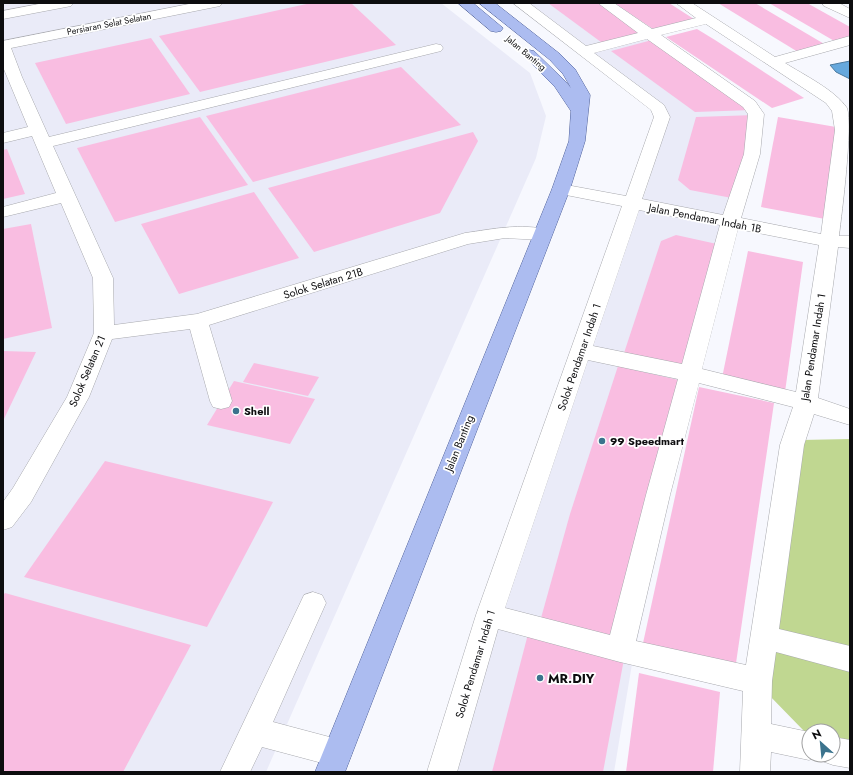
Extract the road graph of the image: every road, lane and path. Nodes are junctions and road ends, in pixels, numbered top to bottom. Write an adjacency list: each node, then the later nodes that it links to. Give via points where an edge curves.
1 (66, 3): 10 (street)
2 (162, 3): 14 (street, Persiaran Selat Selatan)
3 (215, 3): 17 (street, Persiaran Selat Selatan)
4 (465, 3): 22 (main road, Jalan Banting, via 538,62 556,80)
5 (486, 3): 22 (main road, Jalan Banting, via 555,57 570,72 582,95)
6 (520, 3): 19 (street, Solok Pendamar Indah 1)
7 (605, 3): 15 (street)
8 (683, 3): 13 (street, Jalan Pendamar Indah 1)
9 (829, 3): 11 (street)
10 (34, 6): 12 (street)
11 (850, 14)
12 (3, 15)
13 (708, 19): 15 (street); 20 (street, Jalan Pendamar Indah 1)
14 (3, 34)
15 (650, 35): 19 (street); 29 (street, via 735,94 756,114 752,154)
16 (850, 40): 20 (street)
17 (3, 46): 21 (street, Solok Selatan 21)
18 (436, 48): 23 (street)
19 (583, 51): 27 (street, Solok Pendamar Indah 1, via 658,108 662,117)
20 (774, 62): 31 (street, Jalan Pendamar Indah 1, via 822,92 840,110 843,130)
21 (8, 78): 23 (street, Solok Selatan 21)
22 (579, 112): 25 (main road, Jalan Banting, via 577,141)
23 (40, 137): 24 (street); 26 (street, Solok Selatan 21)
24 (3, 138)
25 (561, 189): 27 (street, Jalan Pendamar Indah 1B); 30 (main road, Jalan Banting)
26 (66, 196): 28 (street); 34 (street, Solok Selatan 21, via 103,278)
27 (633, 204): 29 (street, Jalan Pendamar Indah 1B); 35 (street, Solok Pendamar Indah 1)
28 (3, 212)
29 (730, 223): 31 (street, Jalan Pendamar Indah 1B); 36 (street)
30 (542, 234): 33 (street, Solok Selatan 21B, via 505,232 465,239); 50 (main road, Jalan Banting)
31 (829, 241): 32 (street, Jalan Pendamar Indah 1B); 38 (street, Jalan Pendamar Indah 1)
32 (850, 242)
33 (198, 321): 34 (street, Solok Selatan 21B); 37 (street)
34 (104, 333): 40 (street, Solok Selatan 21, via 78,397 22,495)
35 (580, 351): 36 (street); 42 (street, Solok Pendamar Indah 1)
36 (691, 373): 38 (street); 44 (street)
37 (221, 401)
38 (806, 402): 39 (street); 43 (street, Jalan Pendamar Indah 1, via 792,445)
39 (850, 417)
40 (3, 520)
41 (313, 603): 47 (street)
42 (489, 615): 44 (street); 52 (street, Solok Pendamar Indah 1)
43 (764, 637): 45 (street); 46 (street, Jalan Pendamar Indah 1)
44 (620, 650): 46 (street)
45 (850, 659)
46 (758, 681): 48 (street, Jalan Pendamar Indah 1)
47 (254, 731): 50 (street); 51 (street)
48 (757, 735): 49 (street); 53 (street, Jalan Pendamar Indah 1)
49 (801, 744)
50 (333, 762)
51 (235, 772)
52 (442, 772)
53 (755, 772)

